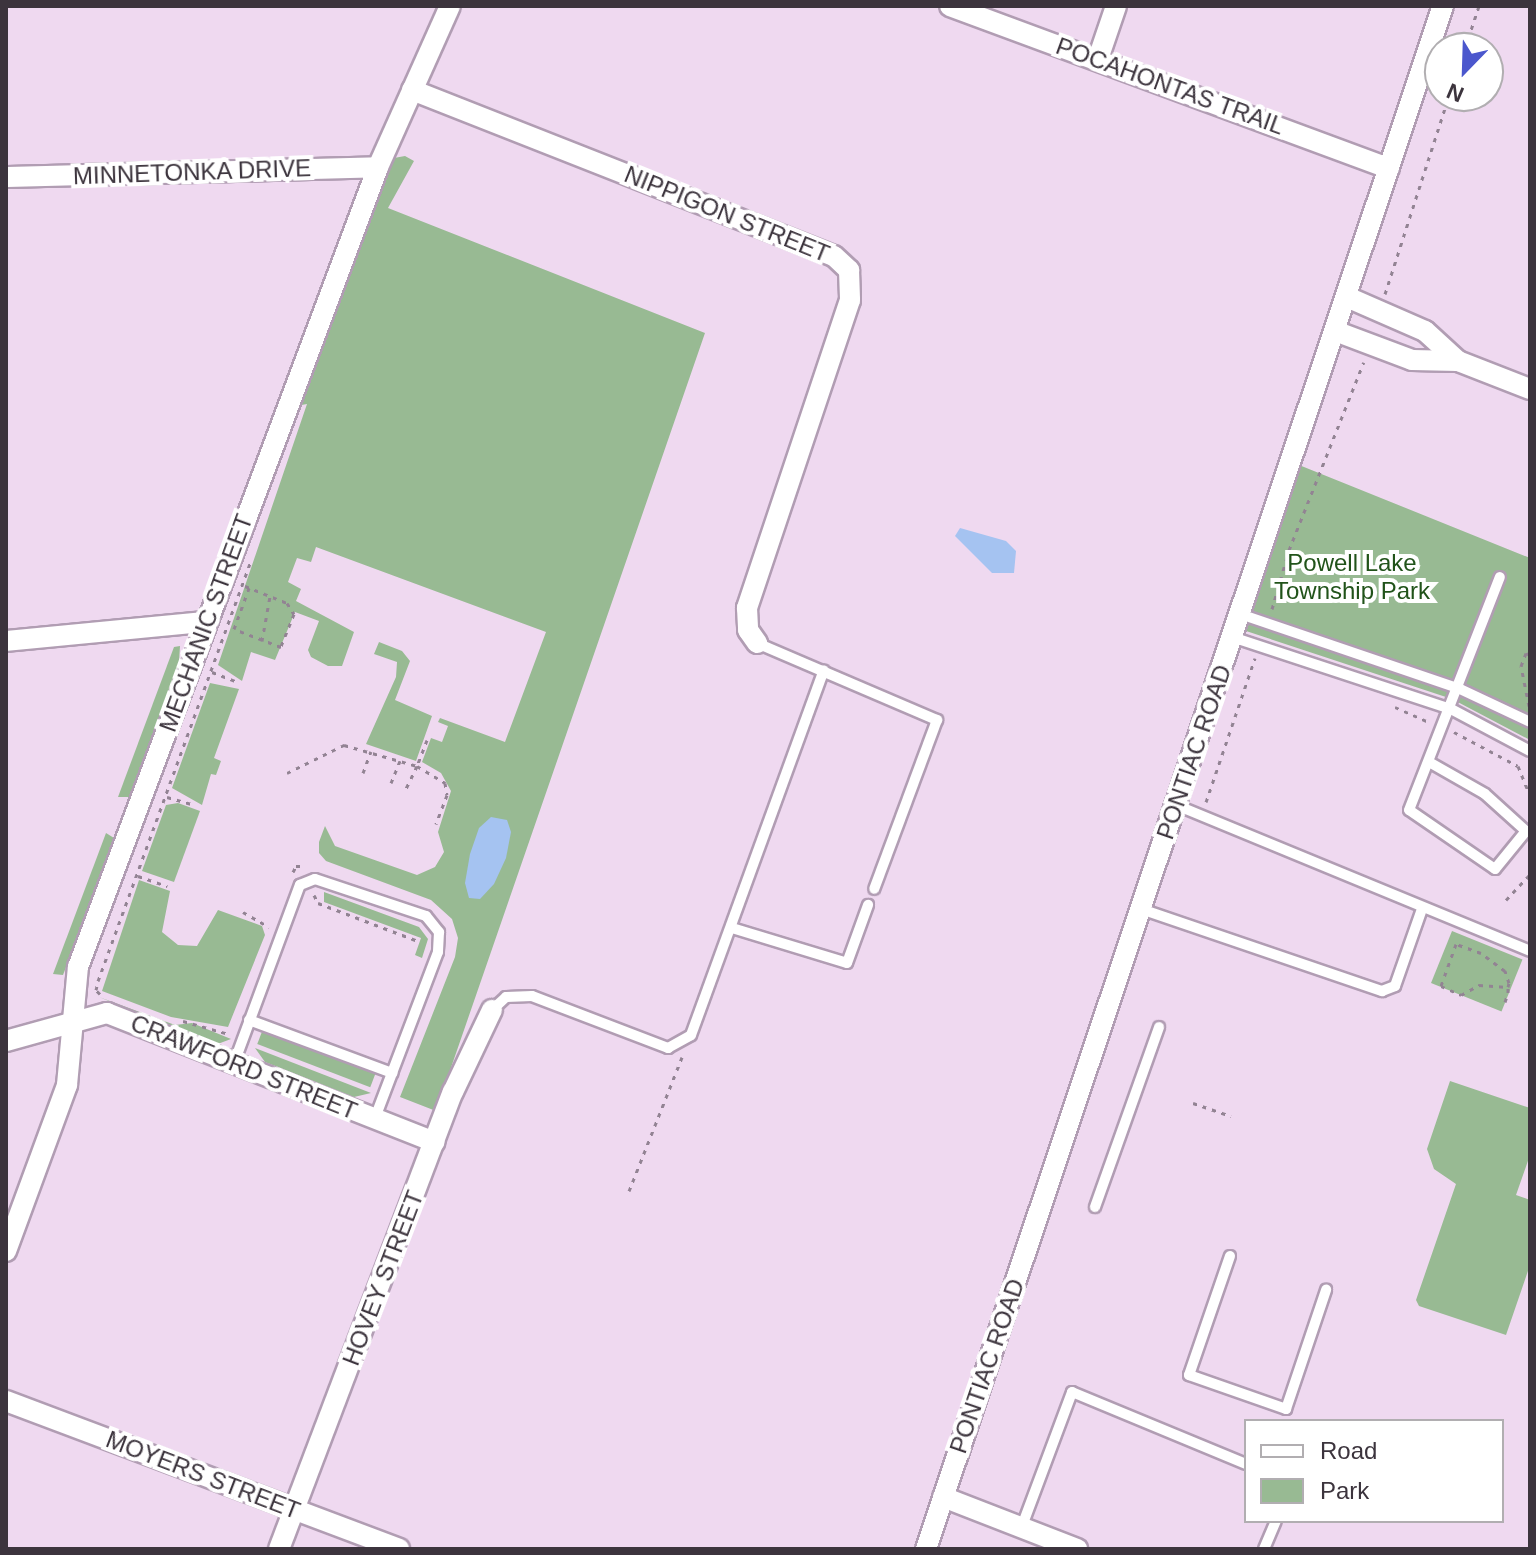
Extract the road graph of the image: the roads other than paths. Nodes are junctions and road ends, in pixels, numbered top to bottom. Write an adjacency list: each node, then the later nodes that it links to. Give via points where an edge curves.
1 (450, 6): 6 (street, MECHANIC STREET)
2 (950, 6): 5 (street, POCAHONTAS TRAIL)
3 (1116, 6): 5 (street)
4 (1443, 6): 8 (street, PONTIAC ROAD)
5 (1098, 59): 8 (street, POCAHONTAS TRAIL)
6 (412, 90): 7 (street, MECHANIC STREET); 19 (street, NIPPIGON STREET, via 846,264 852,280 850,300 747,608 748,630)
7 (378, 167): 9 (street, MINNETONKA DRIVE); 16 (street, MECHANIC STREET)
8 (1389, 168): 10 (street, PONTIAC ROAD)
9 (6, 177)
10 (1347, 297): 11 (street, PONTIAC ROAD); 12 (street, via 1425,331)
11 (1335, 331): 12 (street, via 1412,360); 15 (street, PONTIAC ROAD)
12 (1458, 361): 13 (street)
13 (1530, 389)
14 (1500, 577): 21 (lane)
15 (1240, 614): 17 (street, PONTIAC ROAD); 21 (lane)
16 (205, 622): 18 (street); 35 (street, MECHANIC STREET, via 78,967)
17 (1232, 637): 22 (lane); 26 (street, PONTIAC ROAD)
18 (6, 641)
19 (757, 643): 20 (lane)
20 (824, 670): 27 (lane, via 937,720); 31 (lane)
21 (1460, 689): 22 (lane); 23 (lane)
22 (1451, 709): 24 (lane); 25 (lane)
23 (1530, 722)
24 (1530, 751)
25 (1429, 762): 25 (lane, via 1409,810 1495,869 1526,831 1485,794)
26 (1176, 805): 29 (street, PONTIAC ROAD); 30 (lane)
27 (874, 889)
28 (868, 905): 31 (lane, via 847,963)
29 (1141, 909): 30 (lane, via 1382,991 1395,986); 48 (street, PONTIAC ROAD)
30 (1422, 909): 32 (lane)
31 (732, 928): 33 (lane, via 691,1035 668,1048 532,996 506,997)
32 (1530, 951)
33 (492, 1010): 41 (street, HOVEY STREET)
34 (249, 1020): 38 (lane); 39 (lane); 39 (lane, via 300,885 315,879 426,916 439,932 438,952)
35 (72, 1023): 37 (street, CRAWFORD STREET); 38 (street, CRAWFORD STREET, via 107,1013); 43 (street, MECHANIC STREET, via 67,1085)
36 (1159, 1027): 42 (lane)
37 (6, 1041)
38 (234, 1063): 40 (street, CRAWFORD STREET)
39 (392, 1073): 40 (lane)
40 (375, 1118): 41 (street, CRAWFORD STREET)
41 (434, 1142): 49 (street, HOVEY STREET)
42 (1095, 1207)
43 (6, 1251)
44 (1230, 1256): 45 (lane, via 1189,1375 1286,1409)
45 (1326, 1290)
46 (6, 1401): 49 (street, MOYERS STREET)
47 (1244, 1463): 51 (lane, via 1072,1392)
48 (943, 1497): 51 (street); 54 (street, PONTIAC ROAD)
49 (294, 1510): 52 (street, HOVEY STREET); 53 (street, MOYERS STREET)
50 (1275, 1523): 56 (lane)
51 (1022, 1526): 55 (street)
52 (279, 1549)
53 (399, 1549)
54 (926, 1549)
55 (1077, 1549)
56 (1264, 1549)

